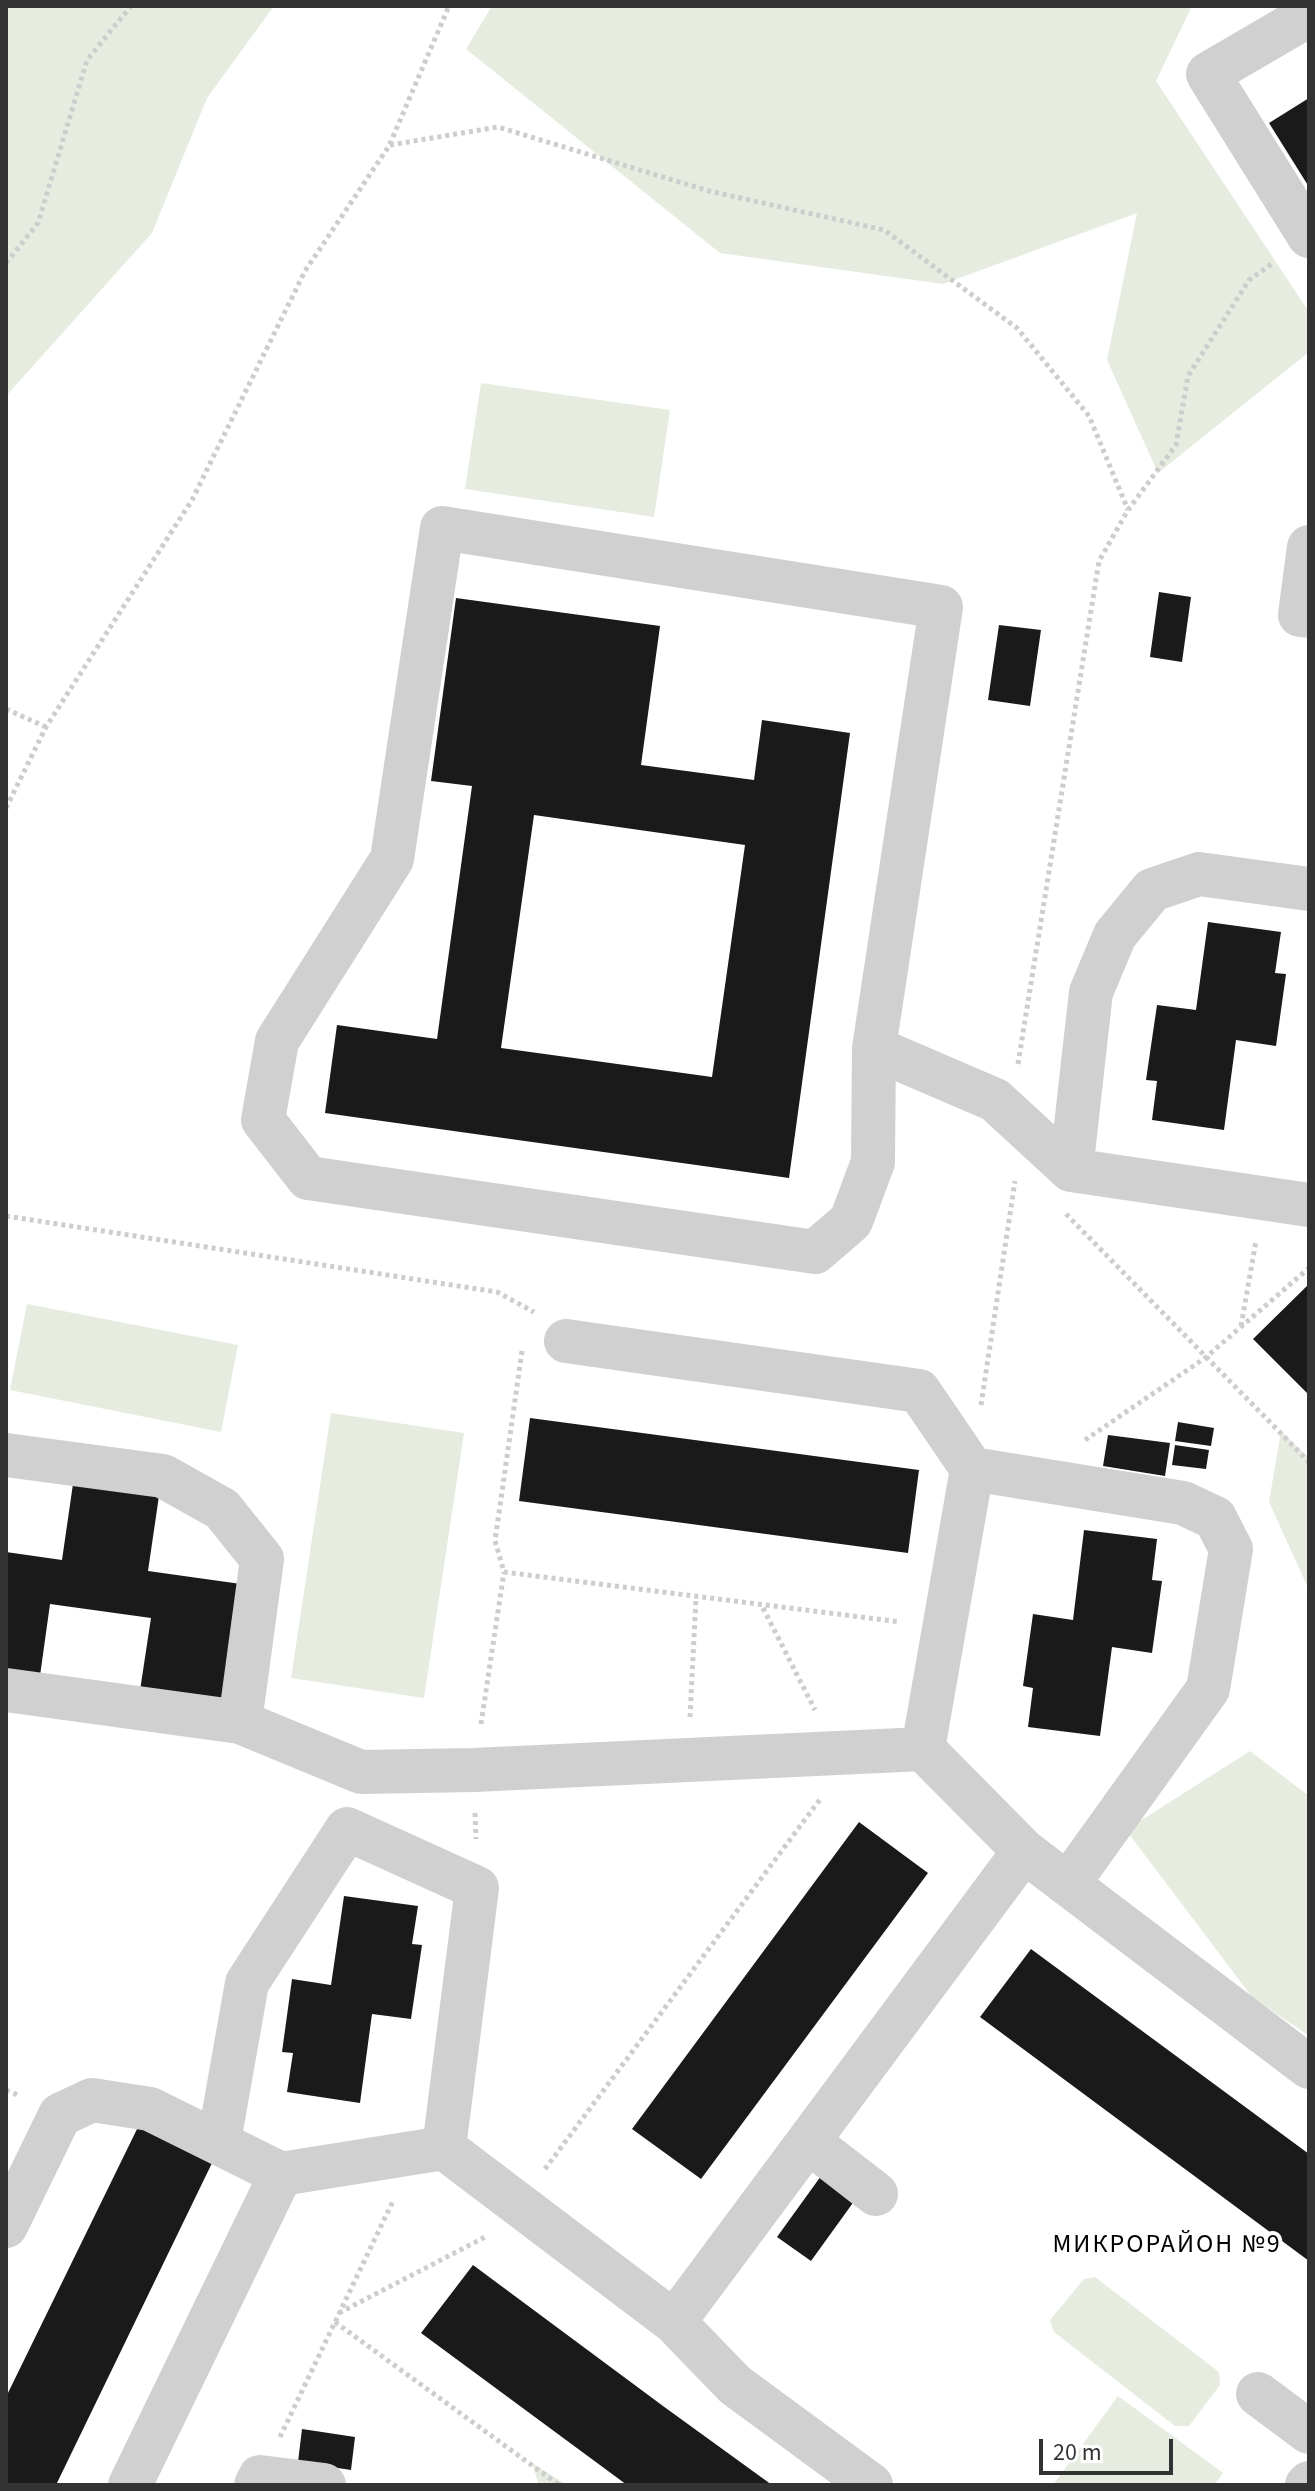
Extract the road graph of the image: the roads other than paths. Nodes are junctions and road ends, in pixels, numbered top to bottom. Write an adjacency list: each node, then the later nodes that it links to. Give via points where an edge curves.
1 (1309, 15): 2 (lane, via 1208,74)
2 (1297, 245)
3 (1309, 547): 4 (lane, via 1300,615)
4 (1309, 616)
5 (1309, 889): 7 (lane, via 1199,874 1152,890 1115,935 1091,992)
6 (874, 1048): 6 (lane, via 873,1162 851,1221 815,1252 308,1178 263,1120 277,1041 392,859 442,528 941,607); 7 (lane, via 995,1100 1015,1116)
7 (1066, 1190): 8 (lane)
8 (1309, 1205)
9 (545, 1340): 11 (lane, via 919,1391)
10 (6, 1455): 13 (lane, via 163,1476 222,1509 262,1559)
11 (972, 1469): 14 (lane); 16 (lane, via 1183,1503 1215,1518 1231,1549 1208,1689)
12 (6, 1690): 13 (lane)
13 (240, 1722): 14 (lane, via 361,1772)
14 (923, 1749): 15 (lane)
15 (1024, 1851): 16 (lane); 19 (lane)
16 (1068, 1884): 17 (lane)
17 (1309, 2067)
18 (219, 2141): 20 (lane, via 247,1983 347,1829 477,1888); 21 (lane); 23 (lane, via 150,2109 92,2100 60,2115)
19 (809, 2142): 22 (lane); 24 (lane)
20 (430, 2150): 21 (lane); 24 (lane, via 519,2204)
21 (281, 2174): 28 (lane)
22 (876, 2194)
23 (6, 2226)
24 (674, 2322): 30 (lane, via 735,2385)
25 (1258, 2394): 26 (lane)
26 (1309, 2432)
27 (258, 2481): 29 (lane)
28 (130, 2485)
29 (324, 2485)
30 (871, 2485)

